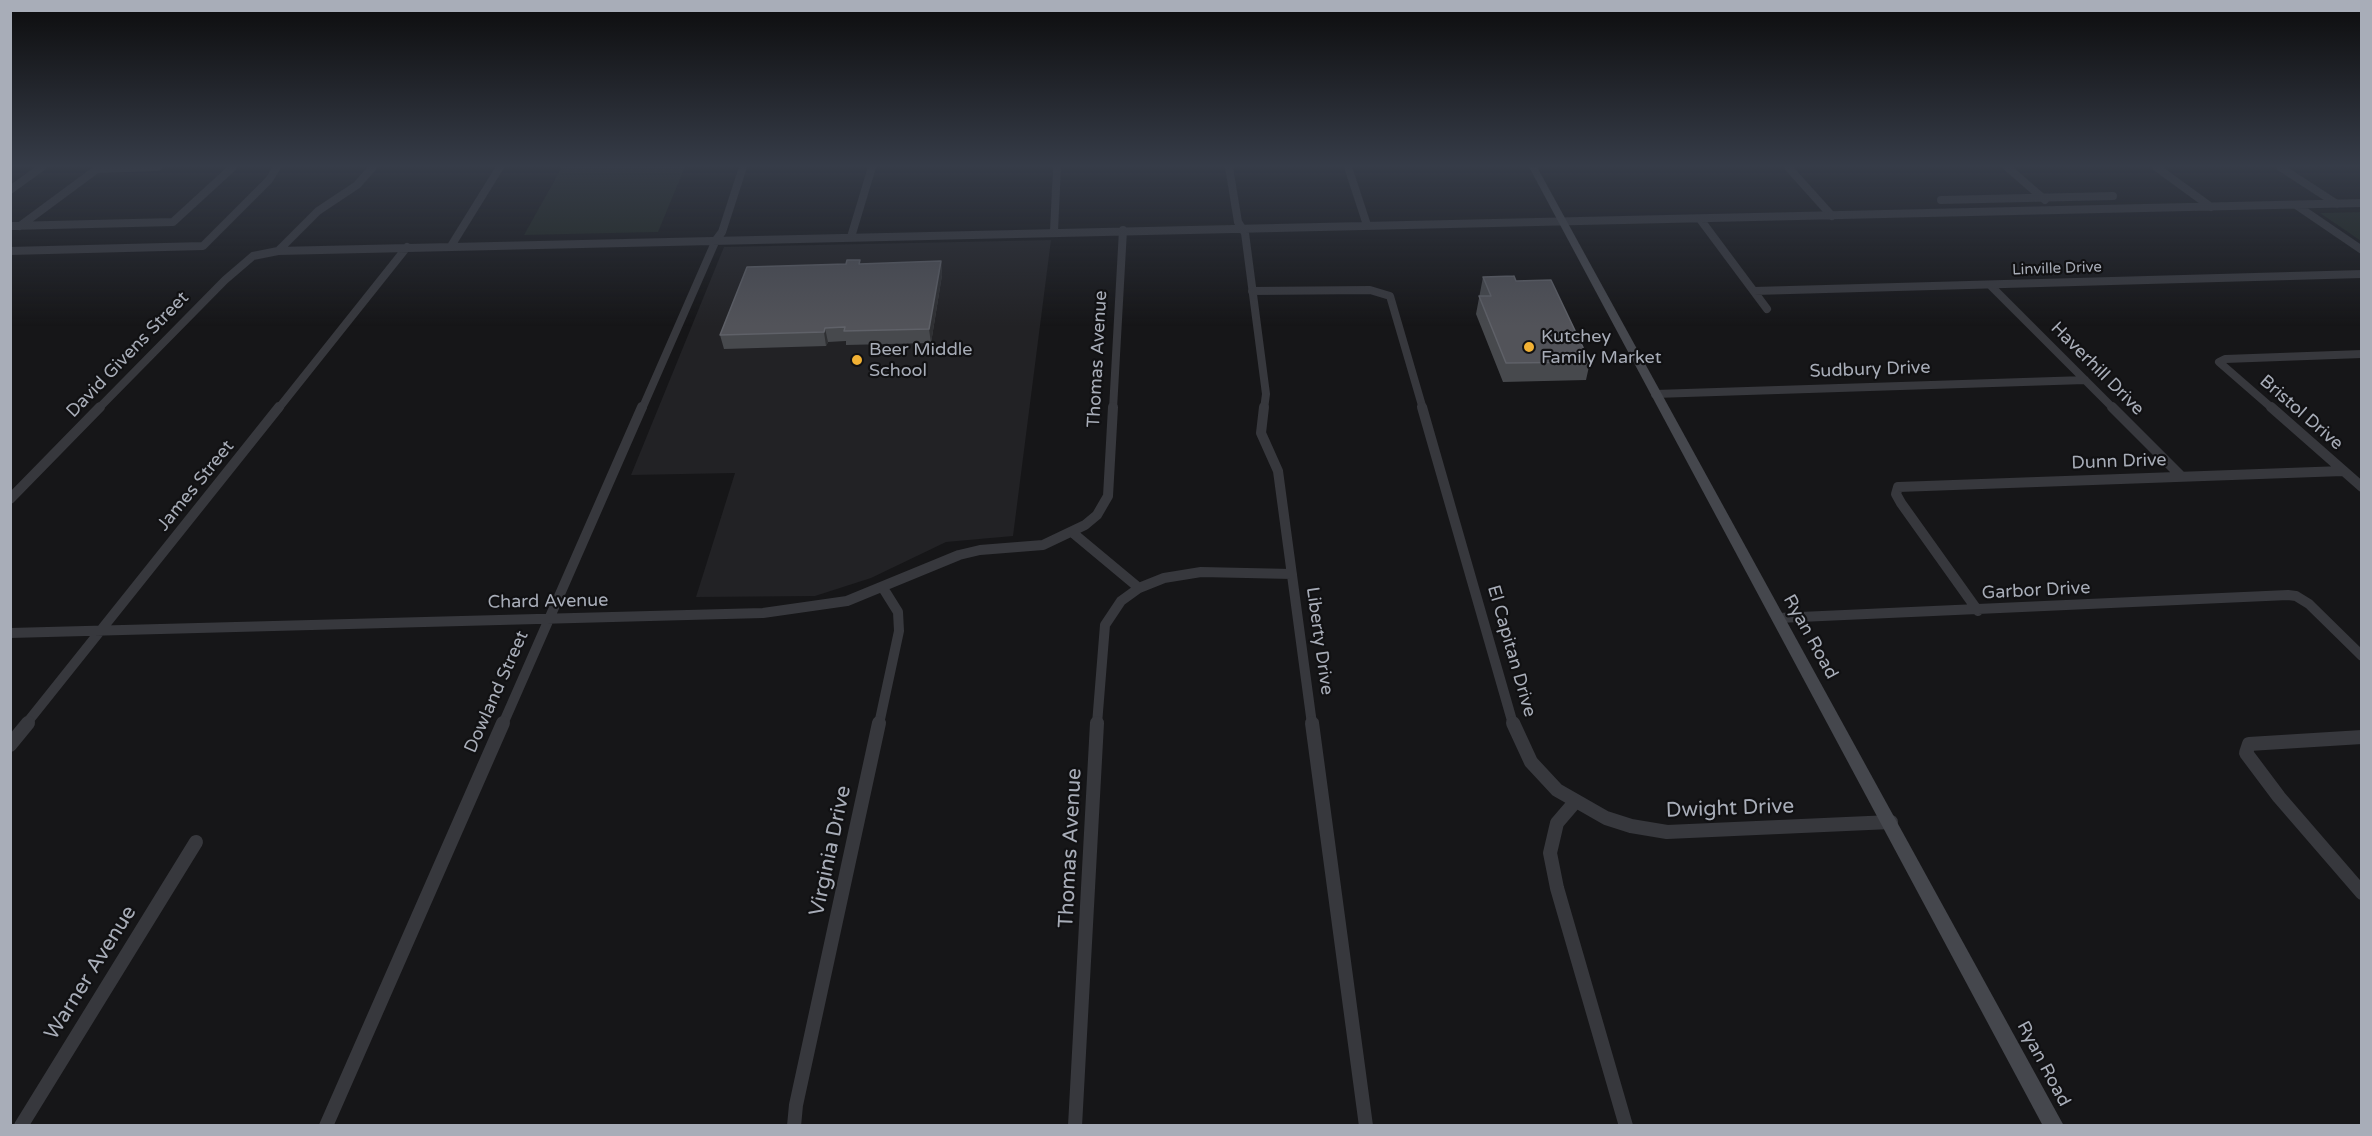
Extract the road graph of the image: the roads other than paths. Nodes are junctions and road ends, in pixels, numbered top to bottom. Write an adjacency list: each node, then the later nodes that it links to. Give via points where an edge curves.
1 (28, 220): 17 (street)
2 (227, 220): 26 (street, via 202,246)
3 (309, 220): 27 (street)
4 (467, 220): 23 (street)
5 (726, 220): 22 (street, Dowland Street)
6 (856, 220): 21 (street)
7 (1055, 220): 20 (street)
8 (1238, 220): 18 (street, Liberty Drive)
9 (1365, 220): 15 (street)
10 (1654, 220): 14 (street, David Givens Street)
11 (1701, 220): 31 (street)
12 (2317, 220): 25 (street)
13 (176, 221): 17 (street)
14 (1563, 222): 15 (street, David Givens Street); 35 (main road, Ryan Road)
15 (1367, 225): 18 (street, David Givens Street)
16 (10, 226): 17 (street)
17 (20, 226)
18 (1242, 228): 19 (street, David Givens Street); 30 (street, Liberty Drive)
19 (1123, 230): 20 (street, David Givens Street); 40 (street, Thomas Avenue, via 1108,496 1092,520)
20 (1054, 231): 21 (street, David Givens Street)
21 (851, 237): 22 (street, David Givens Street)
22 (716, 240): 23 (street, David Givens Street); 45 (street, Dowland Street)
23 (451, 246): 24 (street, David Givens Street)
24 (407, 247): 27 (street, David Givens Street); 47 (street, James Street)
25 (2361, 250)
26 (10, 251)
27 (278, 251): 39 (street, David Givens Street, via 253,256 225,280)
28 (2361, 274): 29 (street, Linville Drive)
29 (1990, 285): 31 (street, Linville Drive); 34 (street, Haverhill Drive)
30 (1252, 291): 41 (street, Liberty Drive, via 1266,394 1261,433 1278,471); 52 (street, El Capitan Drive, via 1370,290 1390,296 1520,743 1542,776)
31 (1754, 291): 32 (street)
32 (1767, 309)
33 (2361, 354): 36 (street, Bristol Drive, via 2219,362)
34 (2085, 380): 35 (street, Sudbury Drive); 37 (street, Haverhill Drive)
35 (1655, 394): 46 (main road, Ryan Road)
36 (2343, 471): 37 (street, Dunn Drive); 38 (street, Bristol Drive)
37 (2181, 476): 44 (street, Dunn Drive, via 1898,487 1896,494 1901,503)
38 (2361, 487)
39 (10, 499)
40 (1073, 533): 42 (street, Chard Avenue, via 1043,545 959,555); 43 (street)
41 (1292, 574): 43 (street, Thomas Avenue, via 1187,573); 60 (street, Liberty Drive)
42 (883, 588): 45 (street, Chard Avenue, via 847,602 763,613); 58 (street, Virginia Drive, via 898,612 899,631)
43 (1139, 588): 59 (street, Thomas Avenue, via 1110,614 1103,632)
44 (1978, 611): 46 (street, Garbor Drive); 49 (street, Garbor Drive, via 2222,597 2296,597 2309,604)
45 (549, 618): 47 (street, Chard Avenue); 57 (street, Dowland Street)
46 (1778, 618): 53 (main road, Ryan Road)
47 (101, 631): 48 (street, Chard Avenue); 51 (street, James Street)
48 (10, 633)
49 (2361, 656)
50 (2361, 737): 55 (street, via 2249,744 2246,753)
51 (10, 745)
52 (1575, 802): 53 (street, Dwight Drive, via 1620,823 1667,832); 61 (street, via 1557,823 1550,854)
53 (1890, 822): 62 (main road, Ryan Road)
54 (196, 842): 56 (street, Warner Avenue)
55 (2361, 894)
56 (21, 1125)
57 (326, 1125)
58 (794, 1125)
59 (1076, 1125)
60 (1366, 1125)
61 (1626, 1125)
62 (2054, 1125)

